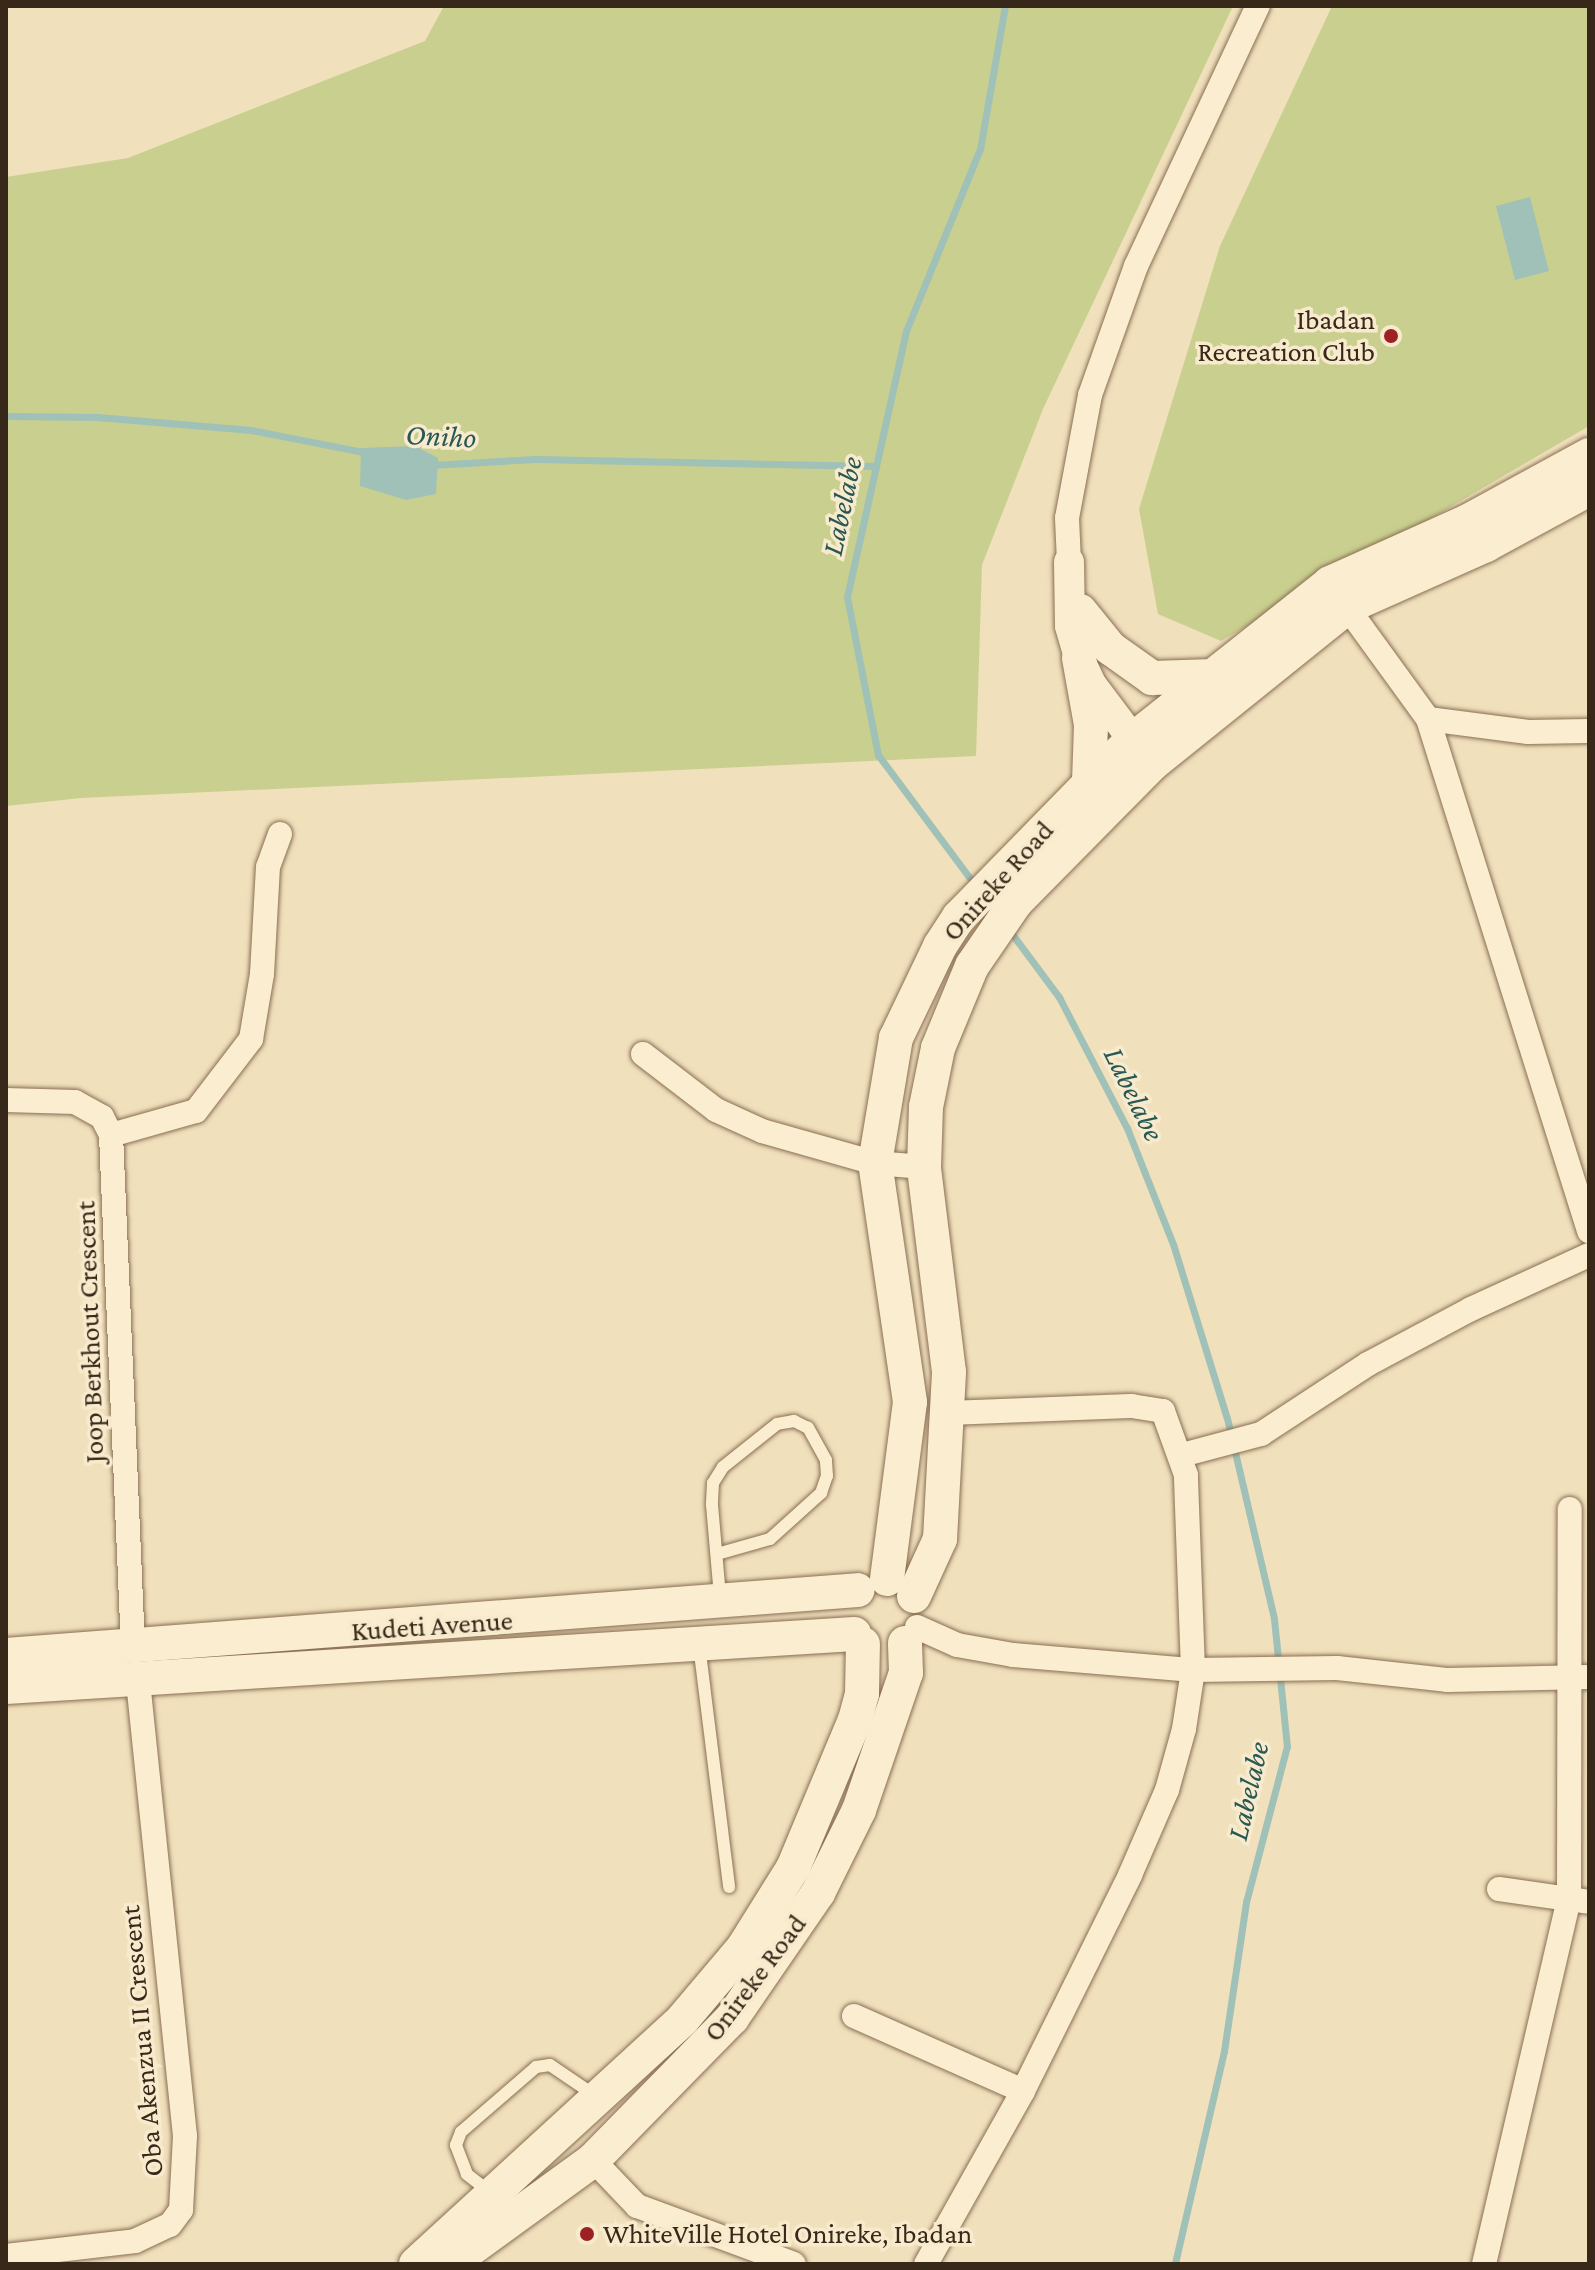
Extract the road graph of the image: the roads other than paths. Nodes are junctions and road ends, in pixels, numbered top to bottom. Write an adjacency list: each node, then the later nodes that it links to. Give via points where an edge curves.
1 (1258, 6): 4 (street, via 1136,266 1090,395 1067,518)
2 (1589, 455): 5 (main road, Onireke Road)
3 (1589, 489): 5 (main road, Onireke Road, via 1486,545)
4 (1069, 562): 6 (street); 7 (street, via 1070,626)
5 (1338, 595): 8 (main road, Onireke Road); 9 (street); 11 (main road, Onireke Road)
6 (1080, 611): 8 (main road, via 1110,648 1152,678); 11 (street, via 1102,671)
7 (1079, 658): 11 (street); 12 (main road, via 1091,725)
8 (1214, 676): 11 (main road, Onireke Road)
9 (1428, 719): 10 (street, via 1528,732); 20 (street)
10 (1589, 731)
11 (1148, 746): 12 (main road, Onireke Road); 14 (main road, Onireke Road)
12 (1089, 783): 14 (main road, Onireke Road)
13 (280, 834): 17 (street, via 268,867 262,974 251,1039 196,1111)
14 (1005, 891): 18 (main road, Onireke Road, via 959,917 924,974 896,1038); 19 (main road, Onireke Road, via 990,940 957,997 938,1048 926,1107)
15 (643, 1054): 18 (street, via 716,1110 762,1131)
16 (6, 1100): 17 (street, via 75,1102 102,1117)
17 (111, 1135): 31 (street, Joop Berkhout Crescent)
18 (875, 1163): 19 (street); 27 (main road, Onireke Road, via 910,1402)
19 (924, 1167): 22 (main road, Onireke Road, via 946,1320)
20 (1589, 1231)
21 (1589, 1255): 23 (street, via 1368,1364 1261,1434)
22 (947, 1413): 23 (street, via 1131,1406 1163,1411); 27 (main road, Onireke Road, via 940,1539)
23 (1182, 1455): 32 (street, via 1193,1563)
24 (1570, 1509): 33 (street)
25 (717, 1554): 25 (lane, via 713,1494 723,1467 777,1424 794,1421 808,1428 826,1460 821,1493 770,1539); 26 (lane)
26 (721, 1604): 27 (main road, Kudeti Avenue); 31 (main road, Kudeti Avenue)
27 (897, 1607): 28 (main road, Kudeti Avenue, via 892,1649); 28 (main road, Onireke Road, via 848,1611); 32 (street, via 957,1645 1013,1655); 41 (main road, Onireke Road, via 906,1673 859,1810 818,1893 732,2018)
28 (858, 1639): 29 (main road, Kudeti Avenue); 40 (main road, Onireke Road, via 862,1694 855,1720 793,1868 743,1948 683,2019)
29 (698, 1642): 31 (main road, Kudeti Avenue); 35 (lane)
30 (6, 1655): 31 (main road, Kudeti Avenue)
31 (136, 1663): 34 (main road, Kudeti Avenue); 43 (street, Oba Akenzua II Crescent, via 185,2136 181,2210 170,2225 135,2241)
32 (1193, 1670): 33 (street, via 1337,1668 1448,1680); 39 (street, via 1167,1790)
33 (1578, 1676): 37 (street)
34 (6, 1687)
35 (729, 1887)
36 (1499, 1889): 37 (street)
37 (1579, 1901): 47 (street)
38 (854, 2016): 39 (street)
39 (1023, 2091): 46 (street)
40 (599, 2099): 42 (main road, Onireke Road); 42 (lane, via 550,2065 536,2067 461,2132 456,2145 467,2174)
41 (593, 2160): 44 (main road, Onireke Road); 45 (street, via 637,2206)
42 (491, 2193): 44 (main road, Onireke Road)
43 (6, 2256)
44 (435, 2260)
45 (794, 2264)
46 (926, 2264)
47 (1484, 2264)

